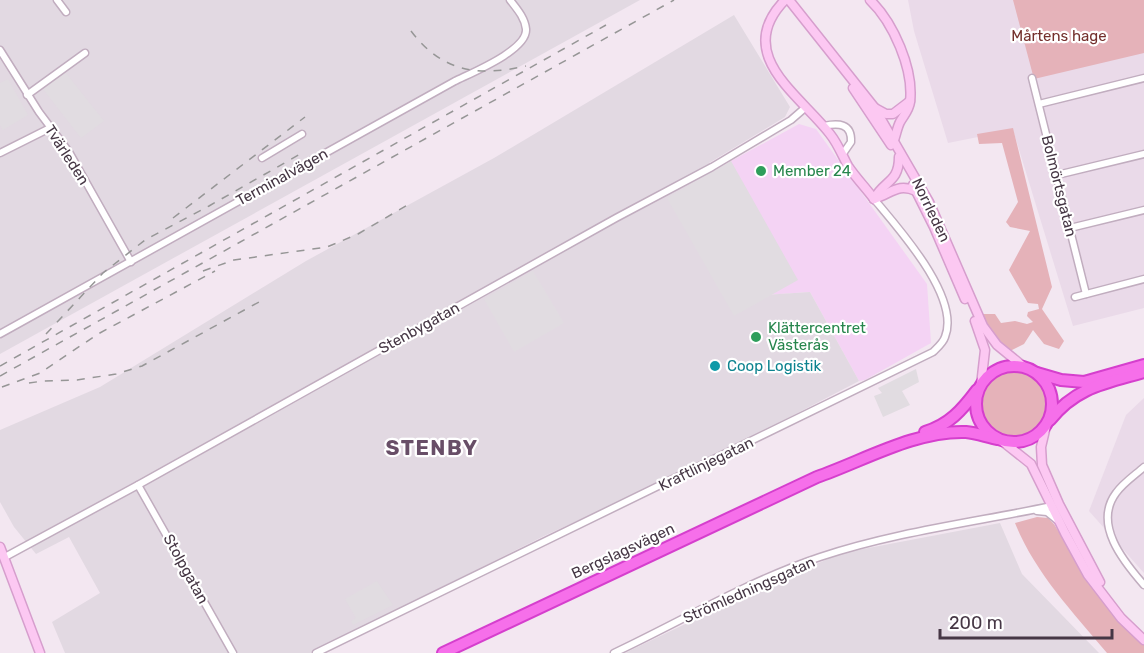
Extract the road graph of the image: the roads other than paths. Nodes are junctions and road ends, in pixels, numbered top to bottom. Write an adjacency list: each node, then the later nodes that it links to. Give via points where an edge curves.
1 (57, 0): 5 (street)
2 (510, 0): 30 (street, Terminalvägen, via 526,29 523,40 513,51)
3 (787, 0): 8 (main road, Norrleden); 14 (main road, via 777,9 767,29 768,58 780,80)
4 (870, 0): 12 (main road, via 897,37)
5 (66, 12)
6 (0, 50): 11 (street, Tvärleden)
7 (85, 53): 11 (street)
8 (832, 54): 15 (main road, Norrleden); 23 (main road, Norrleden)
9 (1032, 78): 13 (street, Bolmörtsgatan)
10 (1144, 78): 13 (street)
11 (27, 95): 17 (street, Tvärleden)
12 (910, 101): 15 (main road, via 893,114); 19 (main road)
13 (1039, 104): 25 (street, Bolmörtsgatan)
14 (806, 107): 16 (main road); 43 (street, Stenbygatan, via 712,167)
15 (874, 107): 19 (main road, Norrleden)
16 (824, 126): 22 (main road); 22 (street, via 840,124 850,130 851,142)
17 (50, 128): 20 (street); 30 (street, Tvärleden, via 69,152)
18 (302, 134): 24 (street)
19 (894, 140): 36 (main road, Norrleden, via 940,224 983,326 997,345)
20 (0, 153)
21 (1144, 154): 25 (street)
22 (842, 155): 27 (main road)
23 (899, 157): 26 (main road, Norrleden); 27 (main road, via 896,175)
24 (262, 158)
25 (1057, 175): 29 (street, Bolmörtsgatan)
26 (916, 190): 27 (main road, via 898,187); 38 (main road, Norrleden, via 983,342 985,360)
27 (874, 199): 55 (street, Kraftlinjegatan, via 909,241 940,291 947,327 945,338 933,352)
28 (1144, 210): 29 (street)
29 (1070, 228): 32 (street, Bolmörtsgatan)
30 (131, 262): 34 (street, Terminalvägen)
31 (1144, 279): 32 (street)
32 (1086, 294): 33 (street)
33 (1075, 297)
34 (0, 334)
35 (1144, 364): 36 (highway, via 1084,382 1061,380)
36 (1029, 369): 38 (highway, via 1014,366 995,371); 39 (highway, via 1041,378 1051,394)
37 (1144, 372): 39 (highway, via 1079,393 1059,408)
38 (980, 386): 40 (highway, via 977,415 985,429); 42 (highway, Bergslagsvägen, via 962,410 941,426 869,452)
39 (1047, 424): 40 (highway, via 1022,442); 44 (main road, via 1040,456)
40 (1000, 440): 42 (highway, Bergslagsvägen, via 969,432 937,435); 44 (main road, via 1031,464)
41 (1144, 467): 49 (street, via 1116,492 1107,520 1111,539)
42 (816, 477): 56 (highway, Bergslagsvägen)
43 (138, 485): 48 (street, Stenbygatan); 54 (street, Stolpgatan)
44 (1056, 505): 45 (street, Strömledningsgatan); 46 (main road); 50 (main road, via 1095,574 1124,614)
45 (1030, 511): 46 (street, via 1047,512); 52 (street, Strömledningsgatan, via 820,557 748,587)
46 (1060, 523): 51 (main road, via 1099,590)
47 (0, 547): 48 (main road)
48 (5, 557): 53 (main road)
49 (1144, 585)
50 (1144, 633)
51 (1144, 640)
52 (631, 645): 57 (street, Strömledningsgatan); 58 (street)
53 (40, 653)
54 (232, 653)
55 (316, 653)
56 (443, 653)
57 (614, 653)
58 (635, 653)

